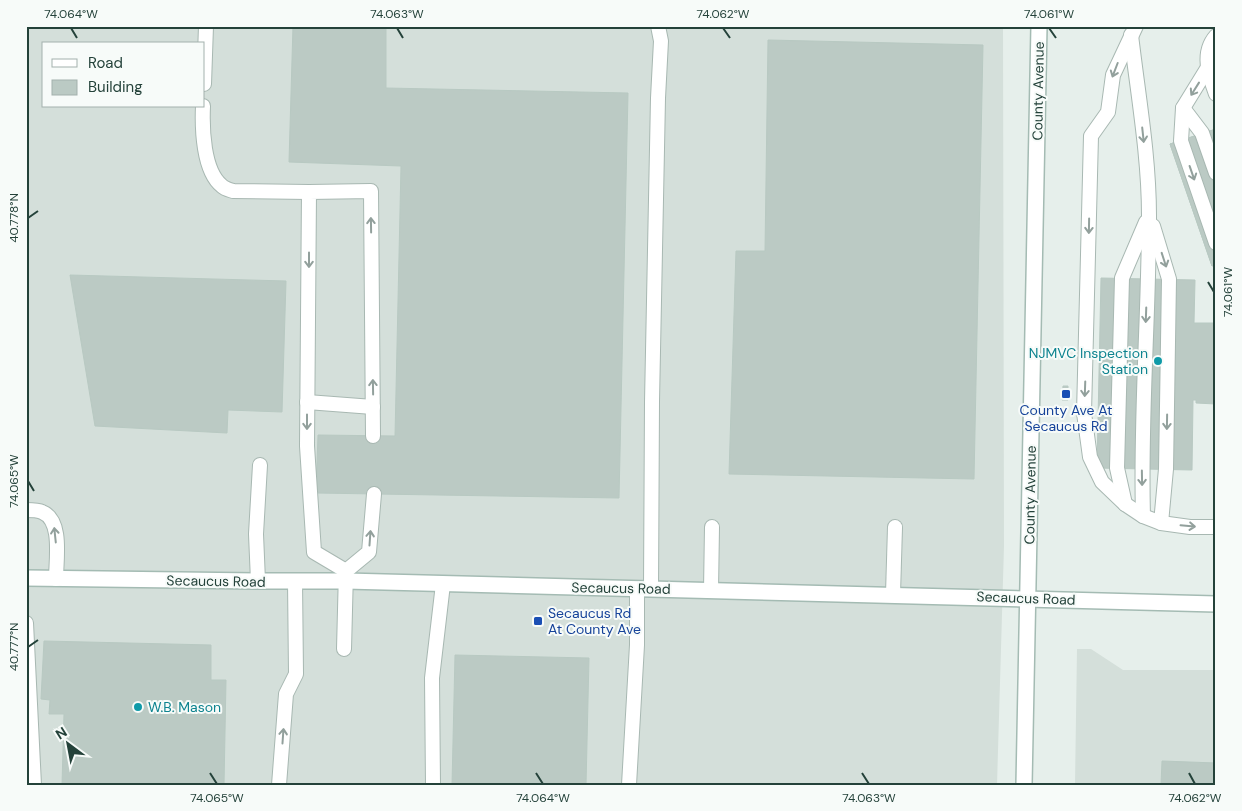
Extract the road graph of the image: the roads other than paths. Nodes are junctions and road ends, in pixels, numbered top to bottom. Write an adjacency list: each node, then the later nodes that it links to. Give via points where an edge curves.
1 (206, 26): 6 (lane)
2 (658, 26): 33 (lane, via 661,41)
3 (1039, 26): 36 (main road, County Avenue)
4 (1134, 30): 13 (lane, one-way to 13); 20 (lane, one-way to 20, via 1112,75 1108,112 1091,136 1084,413 1090,457 1102,482)
5 (1216, 36): 7 (lane, via 1209,44)
6 (205, 55)
7 (1207, 69): 8 (lane); 10 (lane, one-way to 10)
8 (1216, 94)
9 (203, 108): 12 (lane, via 208,163 222,187 233,192)
10 (1183, 108): 11 (lane, via 1202,134); 14 (lane, one-way to 14, via 1181,141)
11 (1216, 172)
12 (309, 192): 15 (lane, one-way to 15); 16 (lane, one-way to 12, via 370,191)
13 (1149, 214): 20 (lane, via 1122,278 1117,468); 22 (lane, one-way to 22); 23 (lane, one-way to 23, via 1170,279 1166,469)
14 (1216, 243)
15 (308, 402): 16 (lane); 27 (lane, one-way to 27, via 307,446 314,552)
16 (373, 408): 17 (lane)
17 (373, 436)
18 (260, 465): 30 (lane, via 256,534)
19 (374, 494): 27 (lane, one-way to 19, via 369,552)
20 (1125, 504): 22 (lane)
21 (26, 510): 29 (lane, one-way to 21, via 56,530 43,512)
22 (1143, 516): 23 (lane)
23 (1161, 523): 25 (lane, one-way to 25)
24 (895, 527): 35 (lane)
25 (1216, 527)
26 (712, 528): 34 (lane)
27 (346, 576): 31 (main road, Secaucus Road); 32 (main road, Secaucus Road); 39 (lane)
28 (26, 578): 29 (main road, Secaucus Road)
29 (56, 579): 30 (main road, Secaucus Road)
30 (258, 581): 31 (main road, Secaucus Road)
31 (294, 581): 41 (lane, one-way to 31, via 286,694 296,674)
32 (443, 584): 33 (main road, Secaucus Road); 42 (lane, via 432,678)
33 (644, 589): 34 (main road, Secaucus Road); 43 (lane)
34 (712, 590): 35 (main road, Secaucus Road)
35 (893, 594): 36 (main road, Secaucus Road)
36 (1028, 598): 37 (main road, Secaucus Road); 44 (main road, County Avenue)
37 (1216, 604)
38 (26, 623): 40 (lane)
39 (344, 650)
40 (34, 785)
41 (279, 785)
42 (433, 785)
43 (628, 785)
44 (1024, 785)

